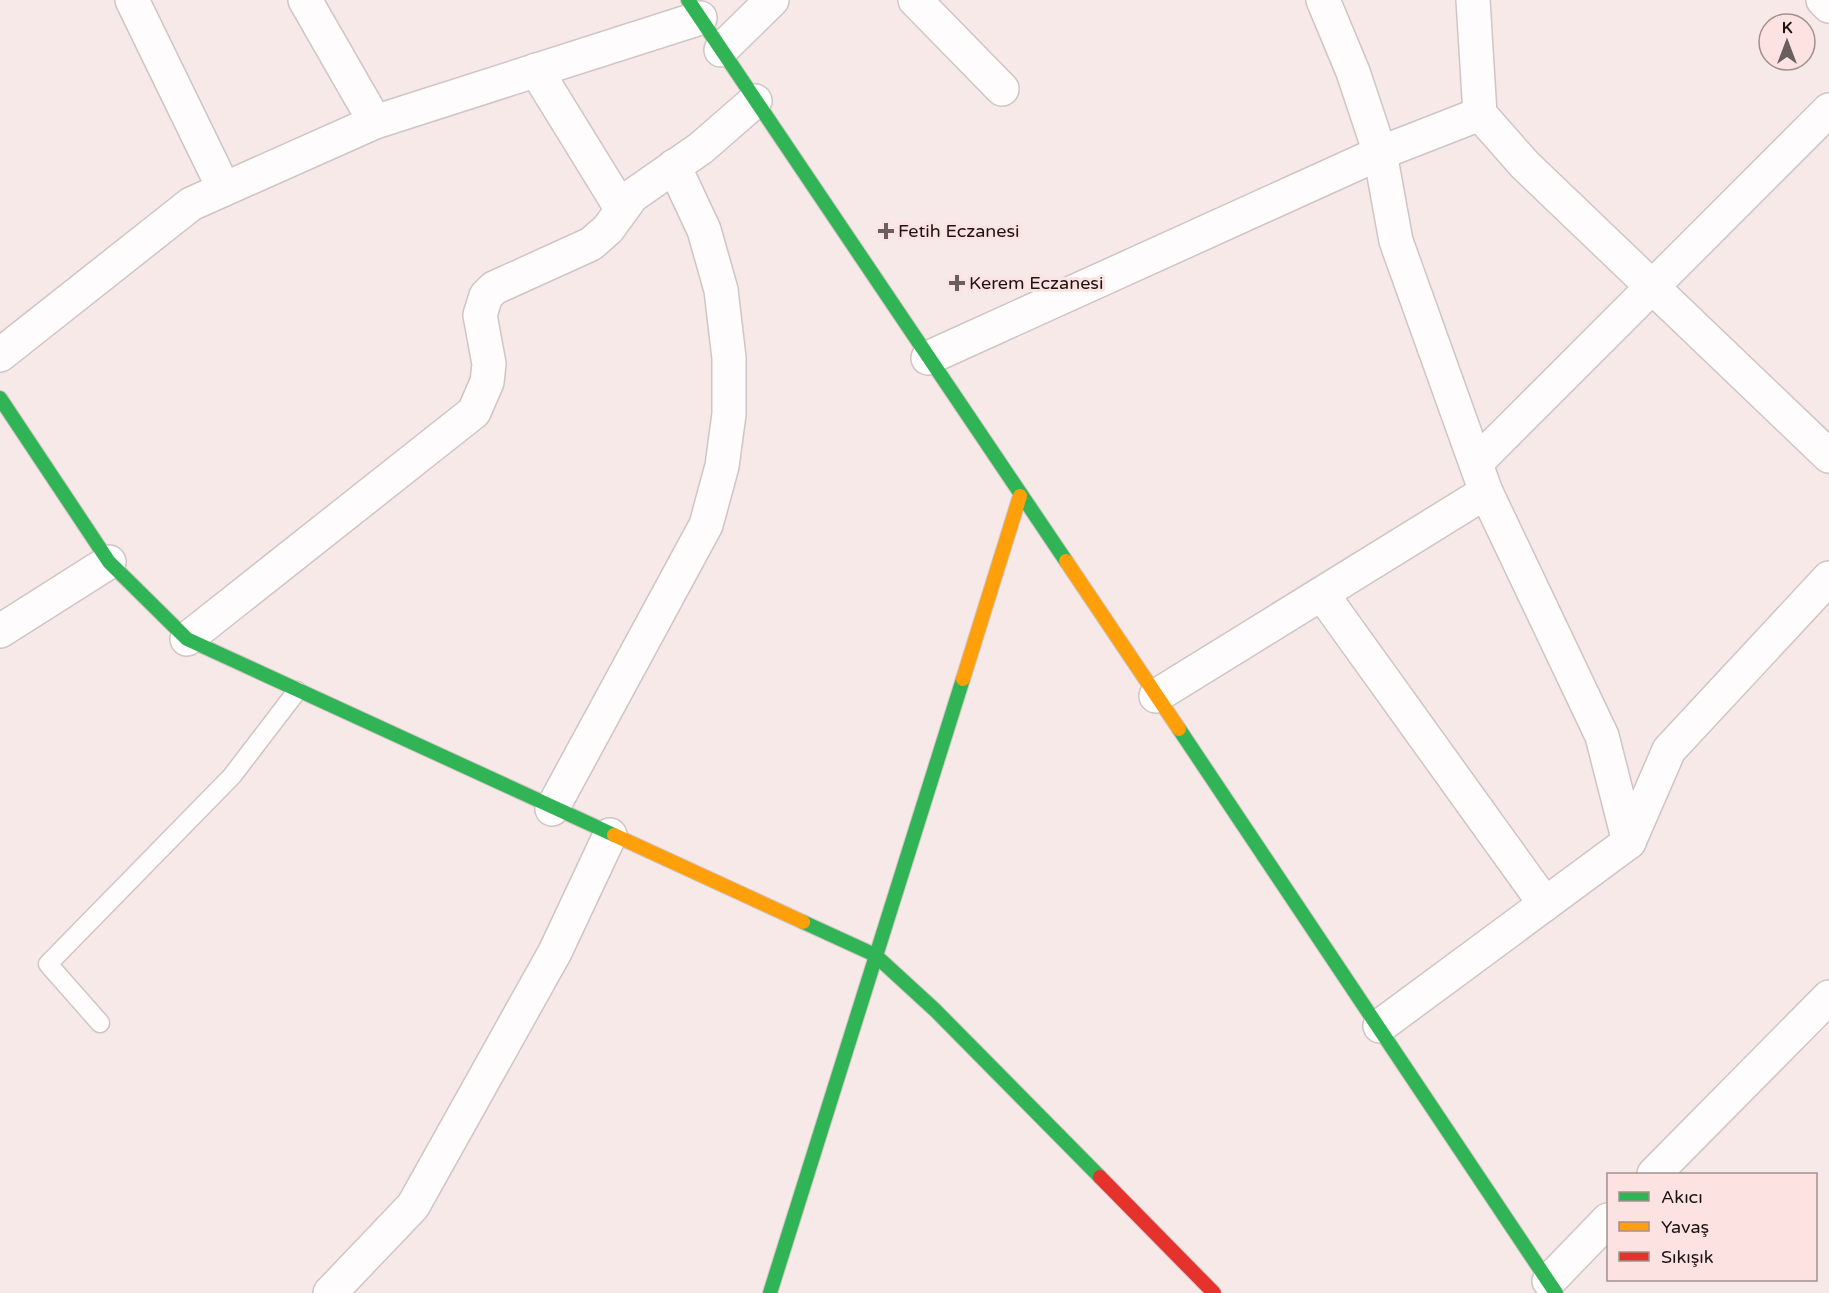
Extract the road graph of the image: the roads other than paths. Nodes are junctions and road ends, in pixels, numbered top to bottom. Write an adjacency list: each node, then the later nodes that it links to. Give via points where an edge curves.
1 (132, 0): 19 (street)
2 (772, 0): 10 (street)
3 (915, 0): 12 (street)
4 (1323, 0): 17 (street)
5 (1473, 0): 15 (street)
6 (1823, 0): 8 (street)
7 (310, 2): 16 (street)
8 (1829, 6)
9 (694, 9): 10 (street); 11 (street)
10 (721, 50): 13 (street)
11 (536, 70): 16 (street); 20 (street)
12 (1002, 89)
13 (755, 101): 18 (street); 23 (street)
14 (1829, 110): 21 (street)
15 (1480, 114): 17 (street); 21 (street, via 1526,165)
16 (375, 122): 19 (street)
17 (1380, 153): 23 (street); 26 (street, via 1396,241)
18 (674, 166): 20 (street); 35 (street, via 704,230 721,290 729,358 729,414 722,466 706,525)
19 (224, 189): 22 (street, via 191,204)
20 (621, 208): 32 (street, via 608,229 591,244 494,288 486,296 480,315 489,364 488,382 474,412)
21 (1652, 286): 25 (street); 26 (street)
22 (0, 356)
23 (928, 358): 27 (street)
24 (0, 398): 28 (street)
25 (1829, 456)
26 (1481, 478): 30 (street); 37 (street, via 1602,736)
27 (1020, 496): 34 (street); 39 (street)
28 (109, 562): 31 (street); 32 (street)
29 (1829, 578): 37 (street, via 1669,750)
30 (1323, 594): 34 (street); 38 (street)
31 (0, 631)
32 (187, 639): 33 (street)
33 (297, 691): 35 (street); 41 (lane, via 232,777 48,964)
34 (1156, 696): 42 (street)
35 (552, 809): 36 (street)
36 (610, 835): 39 (street); 46 (street, via 555,952 413,1206)
37 (1629, 842): 38 (street)
38 (1545, 904): 42 (street)
39 (875, 955): 47 (street); 48 (street, via 935,1010)
40 (1829, 997): 43 (street)
41 (100, 1023)
42 (1380, 1026): 45 (street)
43 (1655, 1173)
44 (1607, 1222): 45 (street)
45 (1552, 1287)
46 (330, 1293)
47 (770, 1293)
48 (1214, 1293)

